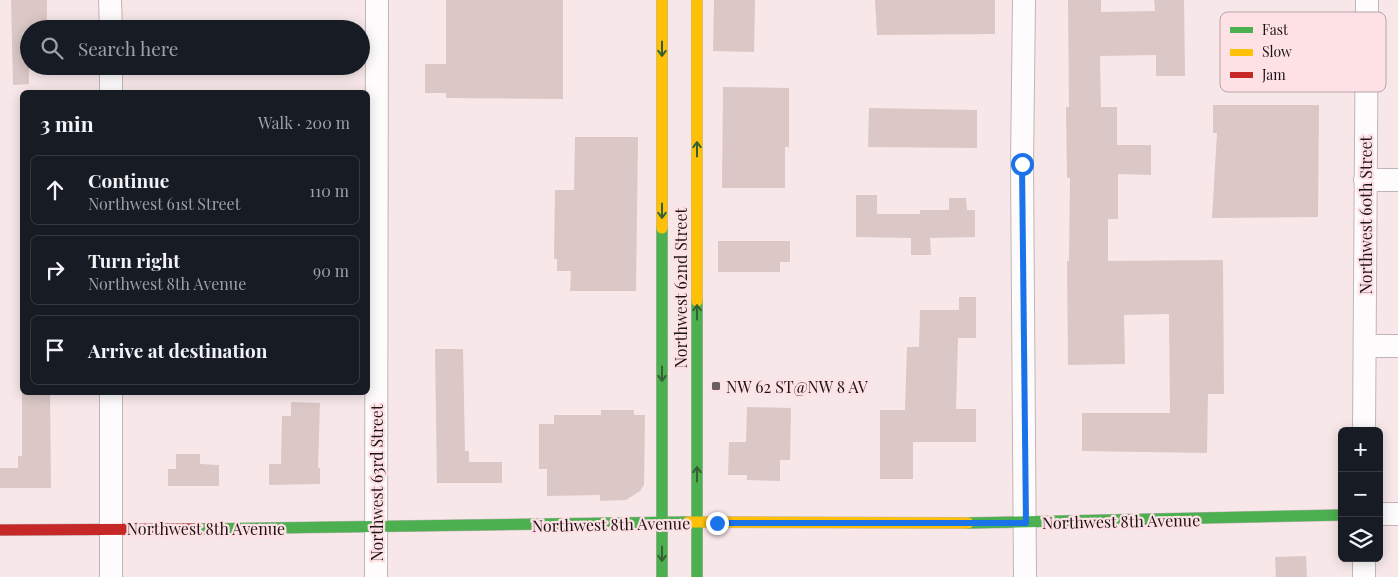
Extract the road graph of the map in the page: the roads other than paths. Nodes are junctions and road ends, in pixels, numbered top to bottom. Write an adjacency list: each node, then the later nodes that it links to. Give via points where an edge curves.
1 (110, 0): 6 (street)
2 (377, 0): 23 (street, Northwest 63rd Street)
3 (662, 0): 19 (street, Northwest 62nd Street, one-way to 19)
4 (697, 0): 20 (street, Northwest 62nd Street, one-way to 4)
5 (1024, 0): 21 (street, via 1022,164)
6 (111, 20)
7 (111, 75): 8 (street)
8 (111, 90)
9 (1366, 92): 10 (street, Northwest 60th Street)
10 (1366, 180): 11 (street); 12 (street, Northwest 60th Street)
11 (1398, 180)
12 (1364, 346): 13 (street); 15 (street, Northwest 60th Street)
13 (1398, 346)
14 (111, 395): 22 (street)
15 (1364, 427)
16 (1383, 514): 17 (street)
17 (1398, 514)
18 (1338, 515): 21 (street, Northwest 8th Avenue)
19 (662, 522): 20 (street, Northwest 8th Avenue); 23 (street, Northwest 8th Avenue); 28 (street, Northwest 62nd Street, one-way to 28)
20 (697, 523): 21 (street, Northwest 8th Avenue); 29 (street, Northwest 62nd Street)
21 (1026, 523): 30 (street)
22 (111, 528): 23 (street, Northwest 8th Avenue); 24 (street, Northwest 8th Avenue); 26 (street)
23 (376, 528): 27 (street, Northwest 63rd Street)
24 (0, 530)
25 (1364, 562): 31 (street)
26 (111, 577)
27 (376, 577)
28 (662, 577)
29 (697, 577)
30 (1025, 577)
31 (1364, 577)

